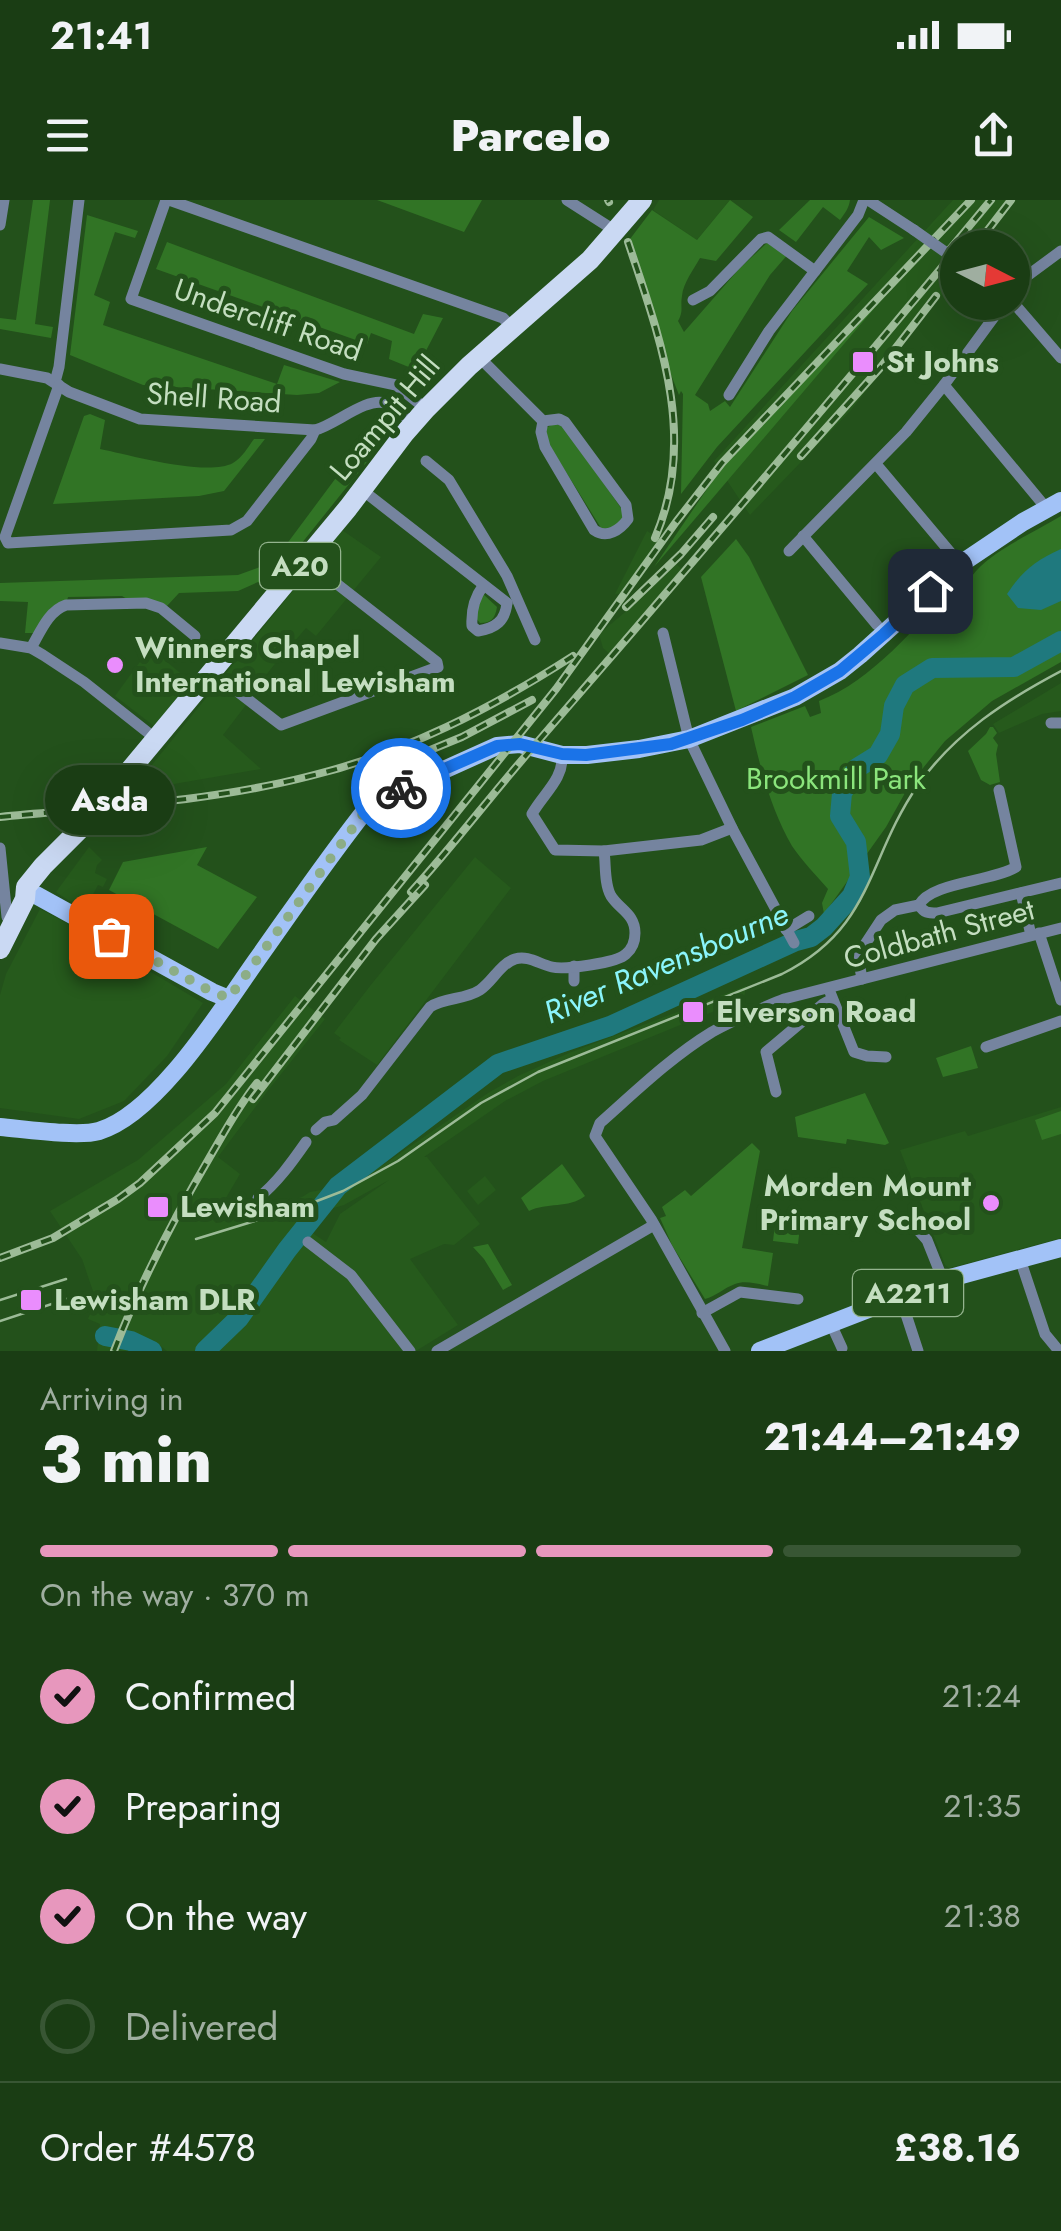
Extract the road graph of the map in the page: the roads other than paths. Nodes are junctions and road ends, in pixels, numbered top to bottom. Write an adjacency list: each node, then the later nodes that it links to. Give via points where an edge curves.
1 (4, 200): 7 (street)
2 (78, 200): 20 (street)
3 (168, 200): 16 (street, via 504,318); 23 (street, Undercliff Road, via 131,299 344,374 396,385)
4 (567, 200): 8 (street)
5 (642, 200): 8 (highway, A20)
6 (866, 200): 9 (street, bridge); 11 (street)
7 (0, 225)
8 (621, 228): 16 (highway, Loampit Hill / A20)
9 (940, 249)
10 (1061, 251): 12 (street)
11 (815, 271): 13 (street, via 768,238); 22 (street)
12 (1030, 274)
13 (694, 300)
14 (992, 320): 21 (street)
15 (1028, 320): 18 (street)
16 (512, 328): 17 (highway, Loampit Hill / A20)
17 (479, 357): 23 (highway, Loampit Hill / A20); 24 (street)
18 (1061, 358)
19 (0, 369): 20 (street, Shell Road)
20 (57, 383): 25 (street, Shell Road, via 140,420); 25 (street, via 8,543 231,530 247,521)
21 (944, 385): 27 (street); 29 (street)
22 (730, 395)
23 (419, 416): 25 (street, via 375,402); 28 (highway, Loampit Hill / A20)
24 (543, 421): 24 (street, via 565,422 626,505 628,518 620,528 594,530 546,447)
25 (314, 430)
26 (426, 461): 35 (street, via 449,480 507,576)
27 (876, 464): 30 (street); 32 (street)
28 (361, 489): 33 (highway, Loampit Hill / A20); 34 (street)
29 (1054, 505): 43 (main road, via 962,563 840,671 795,697)
30 (804, 536): 31 (street); 36 (street)
31 (789, 551)
32 (950, 552)
33 (305, 560): 42 (highway, Loampit Hill / A20); 42 (street, via 438,667 281,725)
34 (483, 586): 35 (street); 35 (street, via 471,613 478,631 502,621)
35 (512, 601): 39 (street)
36 (877, 625)
37 (664, 633): 43 (street)
38 (195, 636): 41 (street, via 146,604 66,605 52,613)
39 (535, 640)
40 (0, 644): 41 (street)
41 (31, 648): 44 (street)
42 (212, 672): 44 (highway, A20)
43 (689, 738): 45 (main road); 49 (street)
44 (156, 739): 47 (highway, A20)
45 (562, 754): 51 (street, via 560,776 535,808 534,820 556,850); 67 (main road, via 509,744 368,807)
46 (999, 790): 56 (street, via 1016,867 932,892)
47 (110, 794)
48 (82, 827): 54 (highway, via 43,866)
49 (732, 828): 51 (street, via 708,839); 57 (street, via 791,938)
50 (0, 848): 52 (street)
51 (604, 851): 62 (street, via 609,892 631,916 634,939 619,959)
52 (1, 876): 54 (street); 58 (street)
53 (1061, 883): 55 (street)
54 (29, 891): 61 (highway); 67 (main road)
55 (1022, 894): 56 (street, via 937,913); 60 (street)
56 (919, 906): 63 (street, via 881,920 860,952)
57 (810, 916)
58 (7, 917)
59 (1061, 928): 60 (street, Coldbath Street)
60 (1035, 934): 63 (street, Coldbath Street); 66 (street)
61 (0, 949)
62 (574, 966): 64 (street); 73 (street, via 514,959 482,989 430,1007 362,1095)
63 (862, 979): 65 (street, Coldbath Street)
64 (574, 981)
65 (831, 994): 70 (street, via 854,1052); 71 (street, Coldbath Street, via 766,1052); 77 (street, via 784,999 709,1034 600,1124 595,1136)
66 (1061, 1000)
67 (221, 1001): 72 (main road, via 168,1079 109,1127 82,1133)
68 (1061, 1021): 69 (street)
69 (986, 1047)
70 (886, 1057)
71 (776, 1092)
72 (0, 1127)
73 (316, 1130)
74 (306, 1142): 75 (street)
75 (258, 1198)
76 (912, 1223): 81 (street, via 927,1240)
77 (654, 1225): 84 (street); 88 (street)
78 (308, 1242): 87 (street, via 351,1276)
79 (1061, 1248): 80 (main road, A2211)
80 (1020, 1259): 81 (main road, A2211); 92 (street, via 1045,1334)
81 (943, 1280): 82 (main road, A2211)
82 (900, 1296): 85 (main road, A2211); 91 (street)
83 (798, 1299): 84 (street, via 740,1292)
84 (702, 1312): 89 (street)
85 (831, 1324): 86 (street); 90 (main road, A2211)
86 (845, 1350)
87 (410, 1351)
88 (437, 1351)
89 (725, 1351)
90 (760, 1351)
91 (918, 1351)
92 (1059, 1351)

